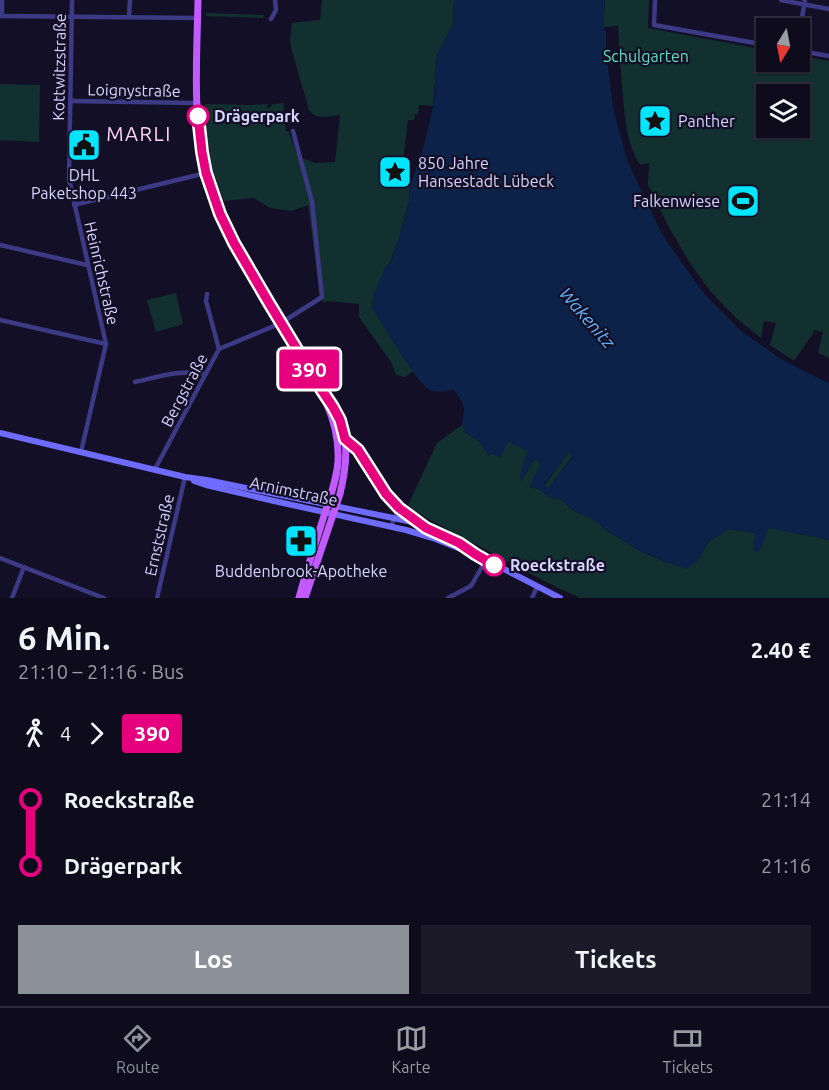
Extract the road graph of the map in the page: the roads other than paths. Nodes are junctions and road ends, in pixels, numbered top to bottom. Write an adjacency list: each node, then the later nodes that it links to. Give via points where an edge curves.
1 (2, 0): 10 (street)
2 (72, 0): 11 (street, Kottwitzstraße)
3 (130, 0): 12 (street)
4 (198, 0): 13 (main road)
5 (275, 0): 15 (street, via 276,10)
6 (655, 0): 16 (street, via 654,25)
7 (782, 0): 8 (street)
8 (805, 2): 9 (street); 14 (street)
9 (829, 9)
10 (1, 16): 11 (street)
11 (72, 17): 12 (street); 19 (street, Kottwitzstraße)
12 (129, 17): 13 (street)
13 (198, 18): 20 (main road)
14 (802, 18)
15 (271, 19)
16 (756, 43)
17 (810, 53): 18 (street)
18 (829, 56)
19 (70, 101): 20 (street, Loignystraße); 23 (street, Kottwitzstraße, via 69,179)
20 (197, 103): 22 (main road)
21 (293, 131): 28 (street, Bergstraße, via 312,202 322,297)
22 (206, 173): 23 (street); 28 (main road, via 234,243)
23 (74, 205): 25 (street, Heinrichstraße)
24 (0, 244): 25 (street)
25 (87, 265): 29 (street, Heinrichstraße)
26 (207, 294): 30 (street)
27 (0, 320): 29 (street)
28 (281, 323): 30 (street, Bergstraße); 33 (main road)
29 (106, 344): 36 (street, Heinrichstraße)
30 (219, 349): 31 (street, Bergstraße)
31 (206, 374): 32 (street, via 192,371); 37 (street, Bergstraße)
32 (135, 382)
33 (337, 421): 35 (main road); 40 (main road, via 338,462)
34 (0, 433): 36 (main road, Arnimstraße)
35 (345, 439): 39 (street, via 358,450); 40 (main road, via 343,480)
36 (81, 452): 37 (main road, Arnimstraße)
37 (155, 469): 38 (main road, Arnimstraße)
38 (185, 477): 40 (main road, Arnimstraße); 51 (street, Ernststraße)
39 (398, 506): 41 (street); 43 (street)
40 (330, 509): 41 (main road, Arnimstraße); 42 (main road, Arnimstraße); 52 (main road); 53 (main road)
41 (395, 518): 42 (street); 43 (main road)
42 (391, 526): 44 (main road)
43 (426, 528): 44 (main road)
44 (475, 554): 46 (main road)
45 (0, 558): 47 (street)
46 (486, 560): 48 (main road); 54 (street, via 471,586)
47 (24, 567): 49 (street); 50 (street)
48 (537, 587): 55 (street); 56 (main road)
49 (12, 598)
50 (104, 598)
51 (157, 598)
52 (299, 598)
53 (305, 598)
54 (448, 598)
55 (532, 598)
56 (560, 598)

